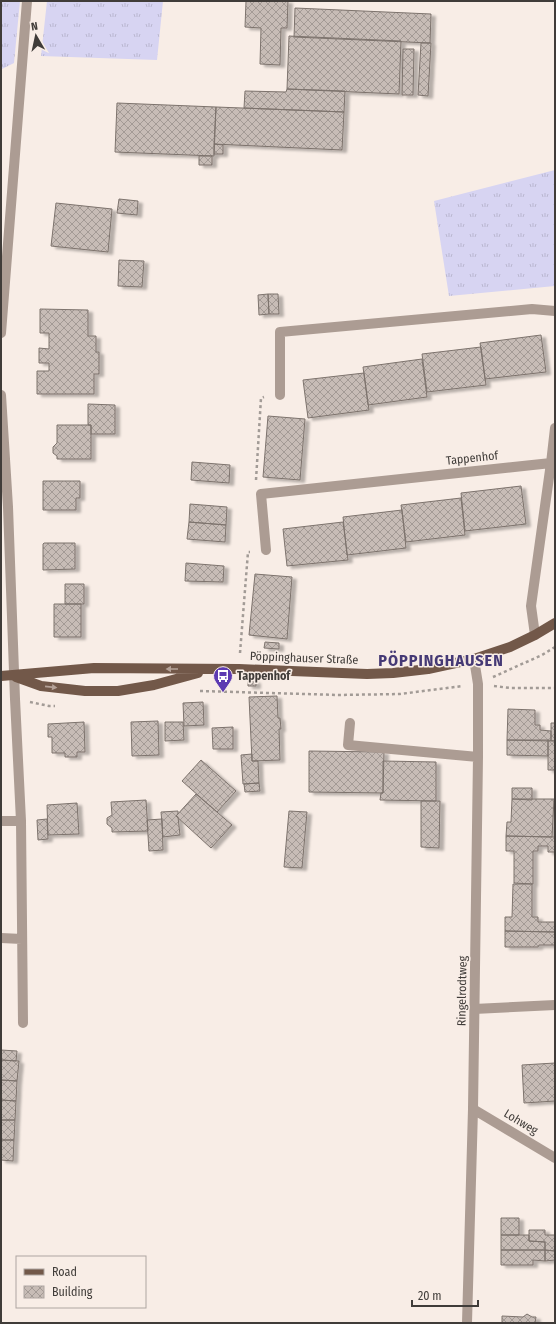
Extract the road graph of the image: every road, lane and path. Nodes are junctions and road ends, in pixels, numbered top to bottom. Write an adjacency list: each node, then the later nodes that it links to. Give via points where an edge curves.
1 (28, 1): 3 (street)
2 (555, 311): 5 (street, via 532,309 280,332)
3 (1, 333)
4 (1, 395): 17 (street)
5 (280, 395): 8 (path, via 261,398 256,486)
6 (555, 428): 7 (street)
7 (551, 463): 8 (street, Tappenhof); 11 (street, via 531,606)
8 (261, 494): 9 (street)
9 (266, 550): 15 (path, via 248,552)
10 (555, 623): 11 (main road, Pöppinghauser Straße)
11 (535, 635): 13 (main road, Pöppinghauser Straße, via 510,647)
12 (555, 647): 18 (path)
13 (474, 659): 15 (main road, Pöppinghauser Straße, via 428,669 393,673); 18 (street, Ringelrodtweg)
14 (211, 669): 15 (main road, Pöppinghauser Straße); 17 (main road, Pöppinghauser Straße, one-way to 17, via 94,668); 17 (main road, Pöppinghauser Straße, one-way to 14, via 41,686 85,691 118,690 154,685)
15 (238, 669)
16 (1, 676): 17 (main road, Pöppinghauser Straße)
17 (14, 676): 21 (street)
18 (478, 684): 19 (path, via 510,688); 20 (path, via 400,694 339,695); 24 (street, Ringelrodtweg)
19 (555, 688)
20 (196, 690)
21 (15, 699): 22 (path); 25 (street)
22 (57, 706)
23 (350, 723): 24 (street, via 348,745)
24 (478, 757): 30 (street, Ringelrodtweg)
25 (21, 820): 26 (street); 28 (street)
26 (1, 821)
27 (1, 938): 28 (street)
28 (22, 938): 31 (street)
29 (555, 1005): 30 (street)
30 (474, 1009): 32 (street, Ringelrodtweg)
31 (24, 1023)
32 (473, 1109): 33 (street, Lohweg); 34 (street, Ringelrodtweg)
33 (555, 1158)
34 (467, 1323)

